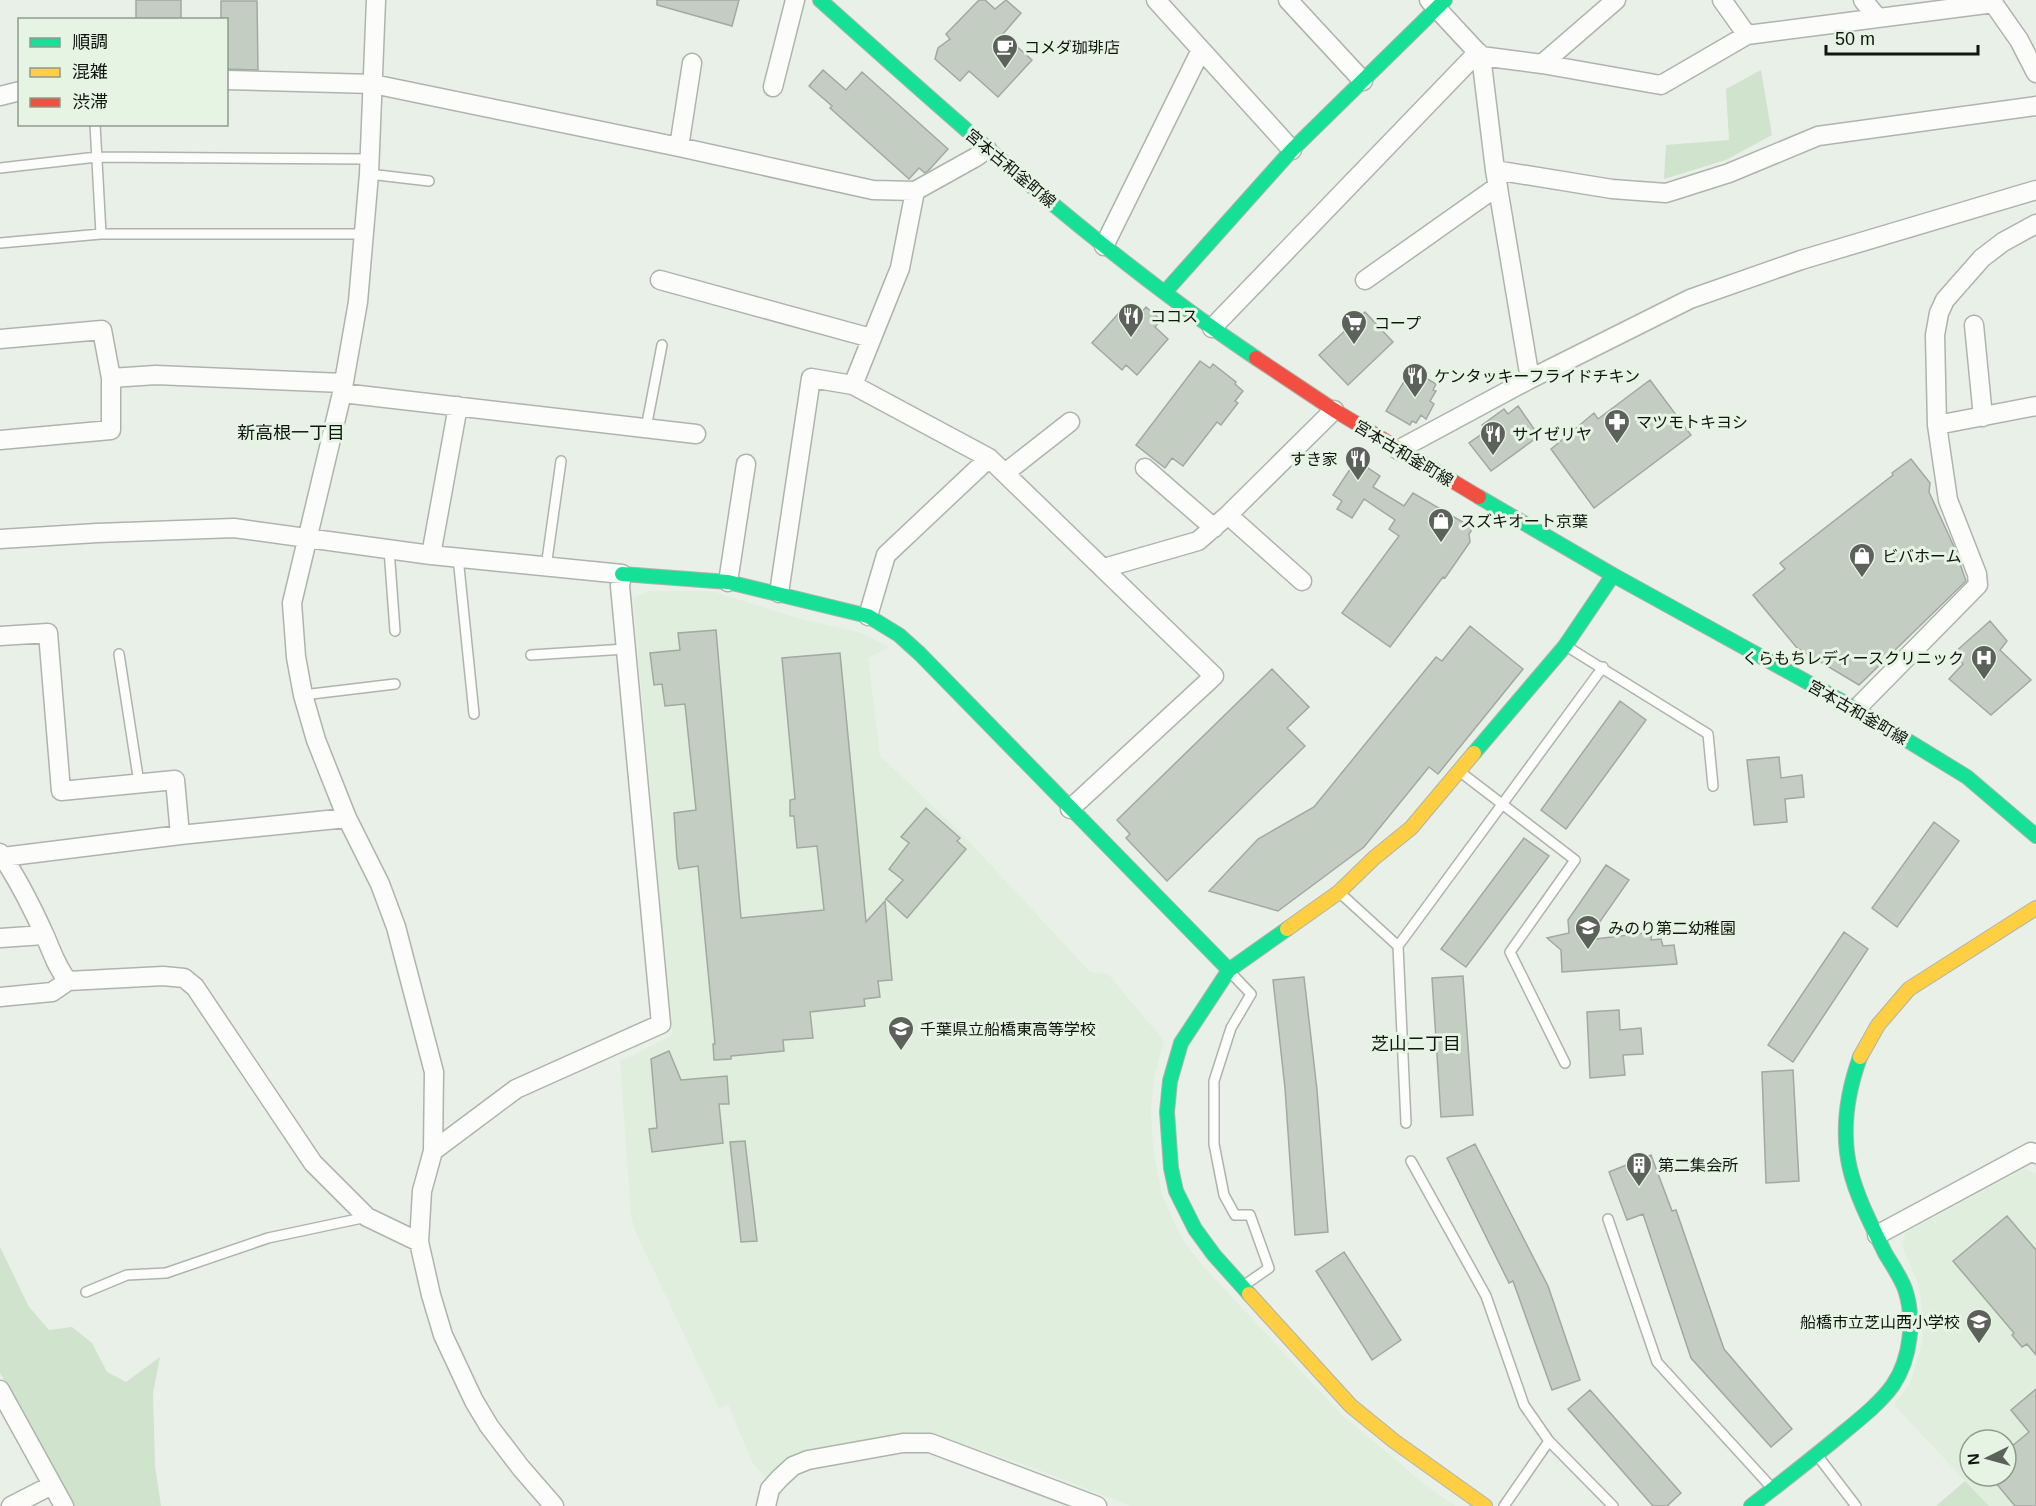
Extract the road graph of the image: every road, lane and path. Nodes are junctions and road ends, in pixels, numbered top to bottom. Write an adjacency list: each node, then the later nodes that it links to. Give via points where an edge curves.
1 (376, 0): 20 (street)
2 (795, 0): 21 (street)
3 (820, 0): 27 (street, 宮本古和釜町線)
4 (1156, 0): 13 (street)
5 (1288, 0): 19 (street)
6 (1616, 0): 16 (street)
7 (1722, 0): 12 (street)
8 (1863, 0): 11 (street)
9 (1992, 2): 11 (street); 17 (street)
10 (1436, 3): 14 (street); 19 (street)
11 (1877, 17): 12 (street)
12 (1747, 35): 16 (street, via 1662,85)
13 (1201, 50): 28 (street); 40 (street)
14 (1480, 54): 16 (street); 32 (street); 45 (street)
15 (692, 63): 26 (street)
16 (1542, 64)
17 (2036, 73)
18 (228, 80): 20 (street)
19 (1363, 81): 28 (street)
20 (373, 84): 26 (street); 30 (street)
21 (773, 87)
22 (18, 92): 23 (street)
23 (0, 96)
24 (2036, 106): 32 (street, via 1818,136 1729,174 1666,193)
25 (95, 126): 29 (lane)
26 (679, 147): 35 (street, via 873,190)
27 (987, 149): 35 (street); 40 (street, 宮本古和釜町線)
28 (1292, 150): 43 (street)
29 (97, 157): 30 (lane); 31 (lane); 37 (lane)
30 (369, 166): 33 (lane); 38 (street)
31 (0, 168)
32 (1496, 178): 42 (street); 50 (street)
33 (429, 181)
34 (2036, 190): 50 (street, via 1802,260 1690,299)
35 (915, 191): 46 (street, via 900,268)
36 (2036, 224): 58 (street, via 1982,258 1945,300 1935,335)
37 (101, 234): 38 (lane); 39 (lane)
38 (362, 234): 52 (street, via 358,302)
39 (0, 243)
40 (1104, 246): 43 (street, 宮本古和釜町線)
41 (660, 280): 46 (street)
42 (1365, 280)
43 (1165, 292): 45 (street, 宮本古和釜町線)
44 (1974, 325): 56 (street)
45 (1212, 328): 55 (street, 宮本古和釜町線)
46 (871, 338): 51 (street)
47 (0, 339): 49 (street, via 102,330)
48 (662, 345): 59 (lane)
49 (111, 378): 52 (street, via 156,375); 61 (street, via 111,430)
50 (1530, 379): 62 (street)
51 (853, 385): 63 (street); 81 (street, via 811,378)
52 (343, 388): 53 (street); 71 (street)
53 (458, 406): 59 (street); 73 (street)
54 (2036, 406): 56 (street)
55 (1334, 410): 62 (street, 宮本古和釜町線); 68 (street)
56 (1983, 417): 58 (street)
57 (1070, 422): 67 (street)
58 (1937, 425): 92 (street, via 1948,500 1978,585)
59 (646, 428): 60 (street)
60 (696, 434)
61 (0, 440)
62 (1398, 450): 78 (street, 宮本古和釜町線)
63 (989, 458): 67 (street); 82 (street, via 886,555)
64 (561, 461): 75 (lane)
65 (746, 464): 80 (street)
66 (1145, 468): 69 (street)
67 (1005, 474): 76 (street)
68 (1228, 515): 69 (street); 79 (street)
69 (1214, 528): 76 (street, via 1198,541)
70 (0, 539): 71 (street, via 234,528)
71 (306, 539): 72 (street); 91 (street, via 292,603)
72 (389, 549): 73 (street); 83 (lane)
73 (431, 555): 74 (street)
74 (458, 557): 75 (street); 93 (lane)
75 (546, 567): 77 (street)
76 (1104, 568): 98 (street, via 1214,676)
77 (622, 574): 80 (street); 86 (street)
78 (1613, 575): 85 (street); 92 (street, 宮本古和釜町線)
79 (1302, 581)
80 (728, 582): 81 (street)
81 (779, 593): 82 (street)
82 (868, 616): 98 (street, via 921,654)
83 (395, 631)
84 (0, 636): 95 (street, via 48,633 62,791)
85 (1565, 646): 89 (lane); 94 (street)
86 (626, 649): 88 (lane); 113 (street, via 661,1024 516,1089)
87 (119, 654): 95 (lane)
88 (531, 655)
89 (1603, 667): 96 (lane, via 1708,734); 97 (lane)
90 (395, 684): 91 (lane)
91 (303, 695): 99 (street)
92 (1856, 709): 101 (street, 宮本古和釜町線, via 1967,777)
93 (474, 714)
94 (1459, 771): 97 (lane); 103 (street, via 1411,828)
95 (139, 783): 100 (street, via 175,780)
96 (1713, 786)
97 (1502, 805): 107 (lane); 111 (lane, via 1575,860 1510,952)
98 (1070, 810): 108 (street)
99 (347, 818): 100 (street); 113 (street, via 380,884 417,1006 434,1072)
100 (180, 835): 102 (street)
101 (2036, 836)
102 (1, 855): 105 (street)
103 (1339, 892): 107 (lane); 108 (street)
104 (2036, 908): 118 (street, via 1909,989 1893,1005 1860,1057 1849,1096 1847,1153 1854,1186)
105 (44, 935): 106 (street); 109 (street, via 59,971)
106 (0, 938)
107 (1398, 946): 112 (lane)
108 (1229, 970): 120 (street, via 1181,1043 1170,1081 1168,1135 1176,1191 1185,1210 1214,1255); 120 (lane, via 1251,994 1232,1028 1214,1082 1214,1144 1224,1195 1235,1215 1250,1215 1269,1268)
109 (68, 981): 110 (street, via 52,993); 116 (street, via 184,978 195,987 313,1163)
110 (0, 997)
111 (1565, 1063)
112 (1406, 1123)
113 (434, 1150): 119 (street, via 422,1191)
114 (2036, 1154): 118 (street, via 2031,1152)
115 (1411, 1161): 123 (lane, via 1486,1296 1524,1405)
116 (366, 1216): 119 (street); 121 (lane, via 268,1238 166,1273 128,1275)
117 (1608, 1219): 126 (lane, via 1657,1362)
118 (1877, 1235): 124 (street, via 1905,1290 1910,1319 1906,1354 1901,1370 1879,1401)
119 (419, 1242): 130 (street, via 443,1335 474,1401 489,1426)
120 (1243, 1286): 132 (street, via 1351,1406)
121 (86, 1293)
122 (0, 1390): 125 (street)
123 (1549, 1441): 133 (lane); 134 (lane)
124 (1817, 1455): 126 (street); 136 (lane)
125 (52, 1485): 128 (street); 129 (street)
126 (1773, 1489): 135 (street)
127 (1090, 1505): 131 (street, via 930,1443 903,1443 792,1466 770,1489)
128 (11, 1506)
129 (64, 1506)
130 (554, 1506)
131 (766, 1506)
132 (1485, 1506)
133 (1504, 1506)
134 (1613, 1506)
135 (1751, 1506)
136 (1856, 1506)

